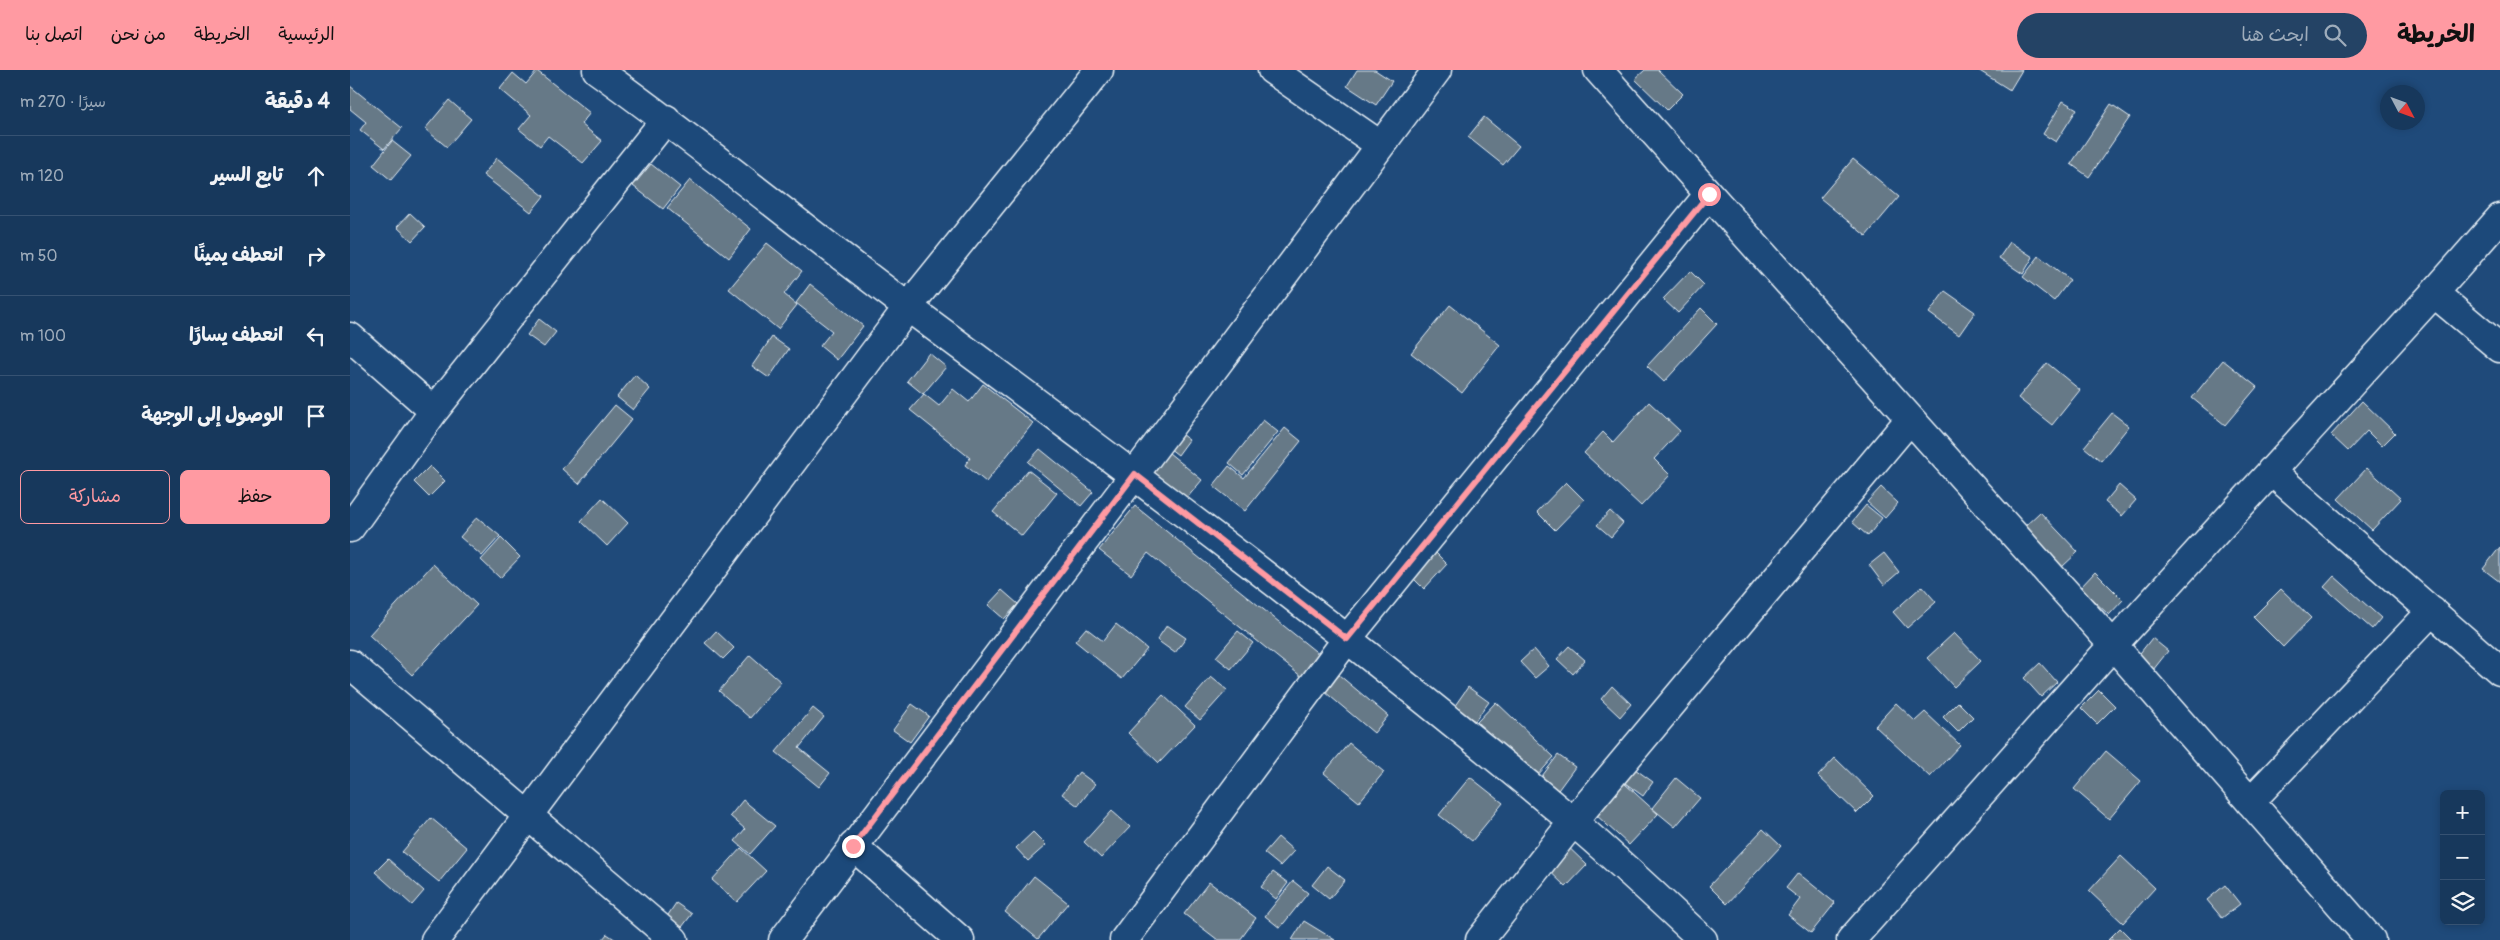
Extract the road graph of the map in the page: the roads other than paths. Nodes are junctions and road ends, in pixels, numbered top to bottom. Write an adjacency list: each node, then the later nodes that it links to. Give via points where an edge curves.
1 (597, 70): 6 (street)
2 (1099, 70): 11 (street)
3 (1272, 70): 7 (street)
4 (1436, 70): 7 (street)
5 (1598, 70): 8 (street)
6 (666, 119): 11 (street); 14 (street)
7 (1380, 145): 17 (street)
8 (1709, 194): 15 (street); 20 (street)
9 (2500, 218): 10 (street)
10 (2434, 293): 13 (street); 16 (street)
11 (908, 307): 17 (street); 25 (street)
12 (350, 337): 14 (street)
13 (2500, 348)
14 (434, 411): 18 (street)
15 (1910, 419): 21 (street); 26 (street)
16 (2271, 471): 19 (street); 21 (street)
17 (1135, 474): 20 (street); 27 (street)
18 (350, 528)
19 (2432, 612): 23 (street); 24 (street)
20 (1347, 639): 26 (street); 33 (street)
21 (2112, 645): 24 (street); 28 (street)
22 (350, 664): 25 (street)
23 (2500, 671)
24 (2250, 802): 36 (street)
25 (529, 814): 29 (street); 30 (street)
26 (1573, 822): 34 (street); 35 (street)
27 (853, 846): 31 (street); 32 (street)
28 (1865, 935)
29 (434, 940)
30 (674, 940)
31 (784, 940)
32 (960, 940)
33 (1124, 940)
34 (1480, 940)
35 (1703, 940)
36 (2371, 940)

